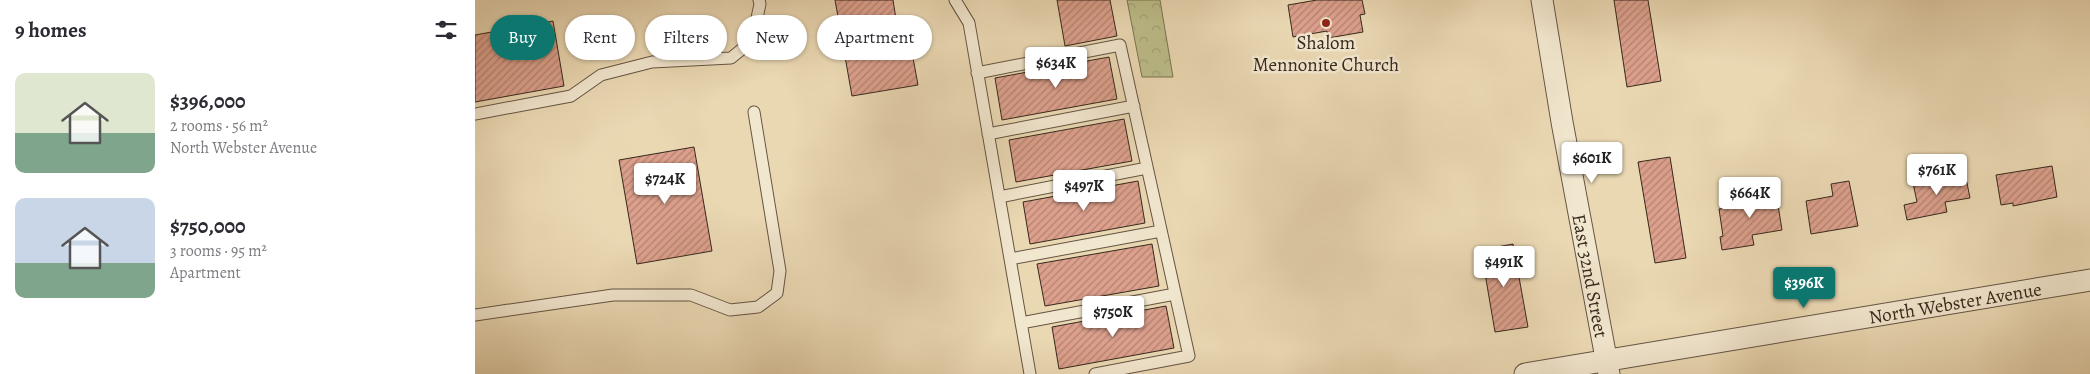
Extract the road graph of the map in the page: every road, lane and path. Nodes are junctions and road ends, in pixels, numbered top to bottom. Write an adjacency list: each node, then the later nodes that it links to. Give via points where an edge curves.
1 (759, 0): 7 (lane, via 752,41 731,58 653,62 601,75 571,96)
2 (955, 0): 4 (lane, via 969,23)
3 (1542, 0): 17 (street, East 32nd Street)
4 (977, 73): 5 (lane, via 1120,45); 8 (lane)
5 (1134, 106): 8 (lane); 9 (lane)
6 (754, 112): 15 (lane, via 780,271 777,293 759,307 730,310 691,295 613,295)
7 (475, 114)
8 (988, 134): 10 (lane)
9 (1147, 168): 10 (lane); 11 (lane)
10 (999, 197): 12 (lane)
11 (1161, 231): 12 (lane); 14 (lane)
12 (1010, 260): 16 (lane)
13 (2090, 280): 17 (street, North Webster Avenue)
14 (1175, 294): 16 (lane); 18 (lane, via 1189,356)
15 (475, 315)
16 (1021, 324): 19 (lane)
17 (1608, 367): 21 (street, North Webster Avenue)
18 (1123, 371): 20 (lane)
19 (1029, 374)
20 (1095, 374)
21 (1525, 374)

